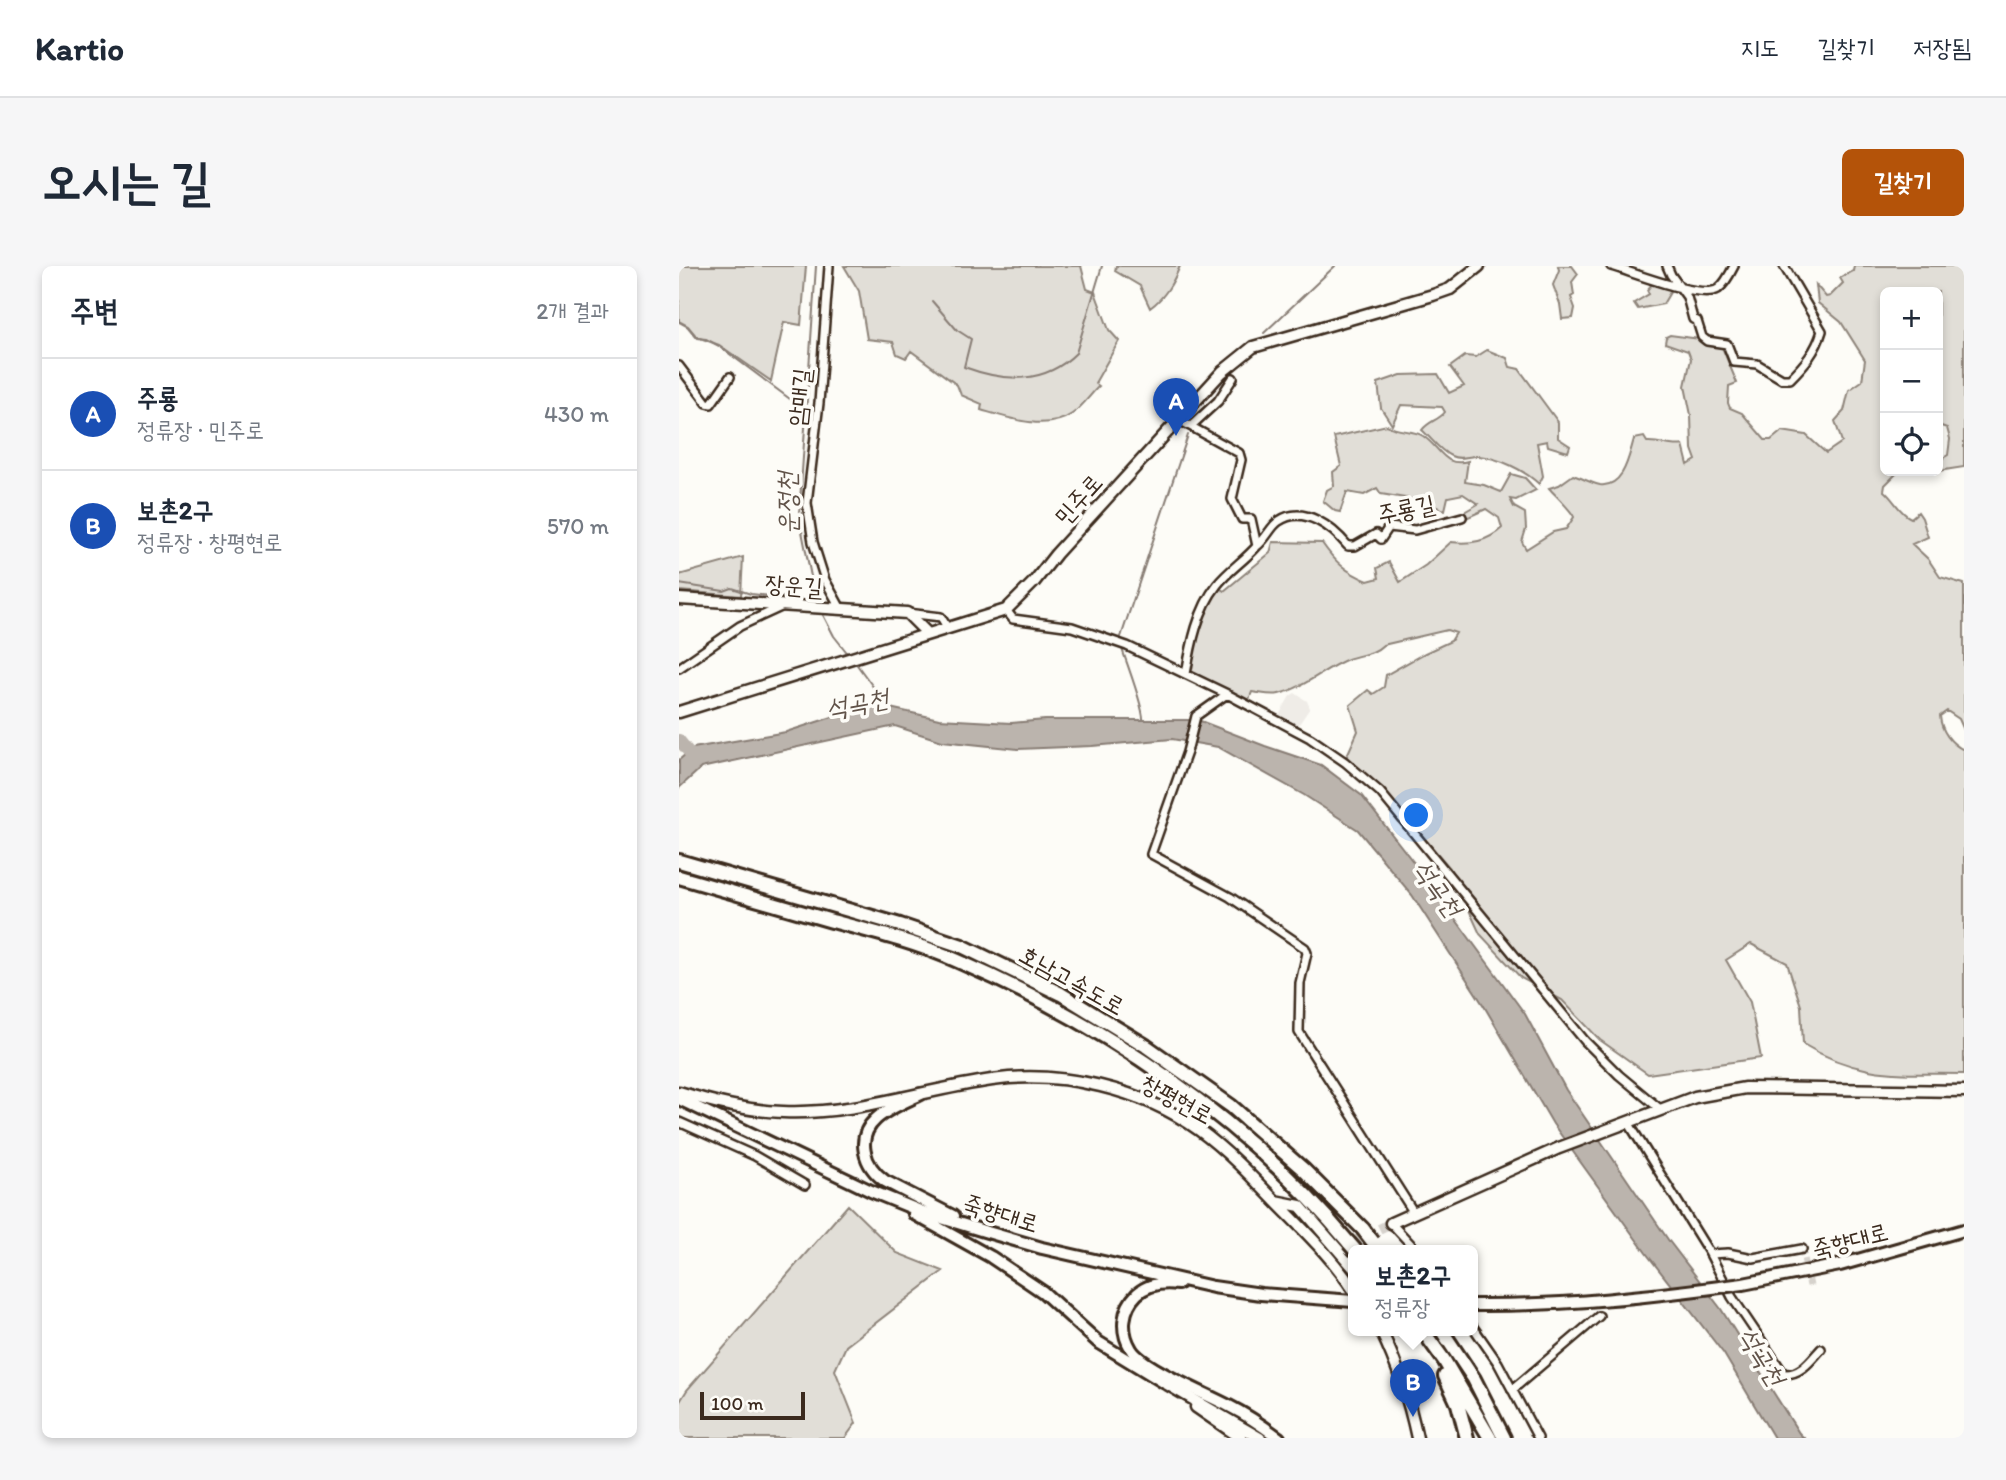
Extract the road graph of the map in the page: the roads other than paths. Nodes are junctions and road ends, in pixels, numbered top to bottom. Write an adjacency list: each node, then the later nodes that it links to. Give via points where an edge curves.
1 (829, 266): 19 (street, 암매길, via 820,403 807,503 813,542)
2 (1479, 266): 13 (main road, 민주로, via 1450,289 1253,347 1222,372)
3 (1611, 266): 7 (street)
4 (1667, 266): 7 (street)
5 (1734, 266): 7 (street, via 1717,290)
6 (1784, 266): 7 (street, via 1822,331 1817,347 1790,379 1757,364 1734,362 1727,344 1702,337)
7 (1681, 288)
8 (679, 366): 11 (street)
9 (730, 377): 11 (street, via 711,404)
10 (1233, 377): 14 (street, via 1218,401)
11 (688, 378): 12 (street)
12 (679, 380)
13 (1179, 420): 14 (street); 20 (main road, 민주로)
14 (1191, 426): 16 (street, via 1239,453 1232,499 1242,519 1251,519)
15 (1462, 517): 16 (street, 주룡길, via 1415,530 1389,527 1381,539 1376,534 1348,546 1329,526 1308,517 1290,517 1278,521)
16 (1257, 546): 25 (street, 주룡길, via 1212,593 1199,619)
17 (679, 599): 18 (main road, 장운길)
18 (785, 605): 19 (main road, 장운길); 24 (street, via 740,626)
19 (837, 609): 21 (main road, 장운길)
20 (1006, 610): 22 (main road, 민주로); 25 (street, via 1013,619 1072,628 1117,642)
21 (907, 613): 22 (street, 장운길, via 941,617); 23 (main road)
22 (948, 629): 23 (main road, 민주로)
23 (929, 634): 27 (main road, 민주로)
24 (679, 668)
25 (1186, 674): 26 (street)
26 (1227, 694): 34 (street, via 1310,738 1380,792 1585,1041); 40 (street, via 1196,716 1151,855 1230,897 1305,948 1300,1032)
27 (679, 712)
28 (679, 861): 45 (highway, 호남고속도로, bridge, via 937,937 1061,994 1231,1106 1304,1170)
29 (679, 877): 44 (highway, 호남고속도로, via 894,938 956,960 1049,1004 1118,1045 1229,1122 1314,1201)
30 (1964, 1090): 34 (main road, via 1745,1088)
31 (679, 1092): 32 (main road, 창평현로, via 781,1112 818,1112)
32 (921, 1094): 39 (main road, 창평현로, via 1025,1078 1105,1088 1139,1099 1196,1128); 43 (main road, via 869,1127 864,1139 867,1163 885,1181)
33 (679, 1099): 38 (main road, 죽향대로)
34 (1660, 1109): 36 (main road)
35 (679, 1122): 37 (street, via 755,1156)
36 (1628, 1122): 40 (main road); 48 (street)
37 (805, 1185)
38 (871, 1191): 43 (main road, 죽향대로); 61 (main road, via 991,1257 1043,1292 1098,1342)
39 (1275, 1201): 49 (main road, via 1300,1206); 50 (main road, 창평현로)
40 (1414, 1213): 41 (main road)
41 (1391, 1223): 46 (street)
42 (1964, 1230): 53 (main road, 죽향대로, bridge, via 1840,1265 1743,1284 1619,1300)
43 (984, 1231): 51 (main road, 죽향대로)
44 (1350, 1245)
45 (1376, 1245)
46 (1411, 1245)
47 (1802, 1249): 48 (street, via 1753,1258)
48 (1710, 1254): 60 (street, via 1732,1297 1784,1374 1804,1367)
49 (1348, 1261)
50 (1348, 1283)
51 (1213, 1286): 52 (main road, 죽향대로); 65 (main road, via 1169,1283 1140,1292 1123,1319 1132,1351)
52 (1348, 1301)
53 (1478, 1305)
54 (1599, 1316): 62 (street)
55 (1478, 1335): 62 (street)
56 (1383, 1336): 66 (main road, via 1399,1371)
57 (1420, 1336): 67 (highway, via 1458,1404)
58 (1427, 1336): 68 (highway)
59 (1445, 1336): 68 (highway, via 1474,1379)
60 (1821, 1349)
61 (1165, 1383): 63 (main road); 64 (main road)
62 (1512, 1390): 69 (street)
63 (1241, 1438)
64 (1260, 1438)
65 (1279, 1438)
66 (1417, 1438)
67 (1467, 1438)
68 (1501, 1438)
69 (1538, 1438)

